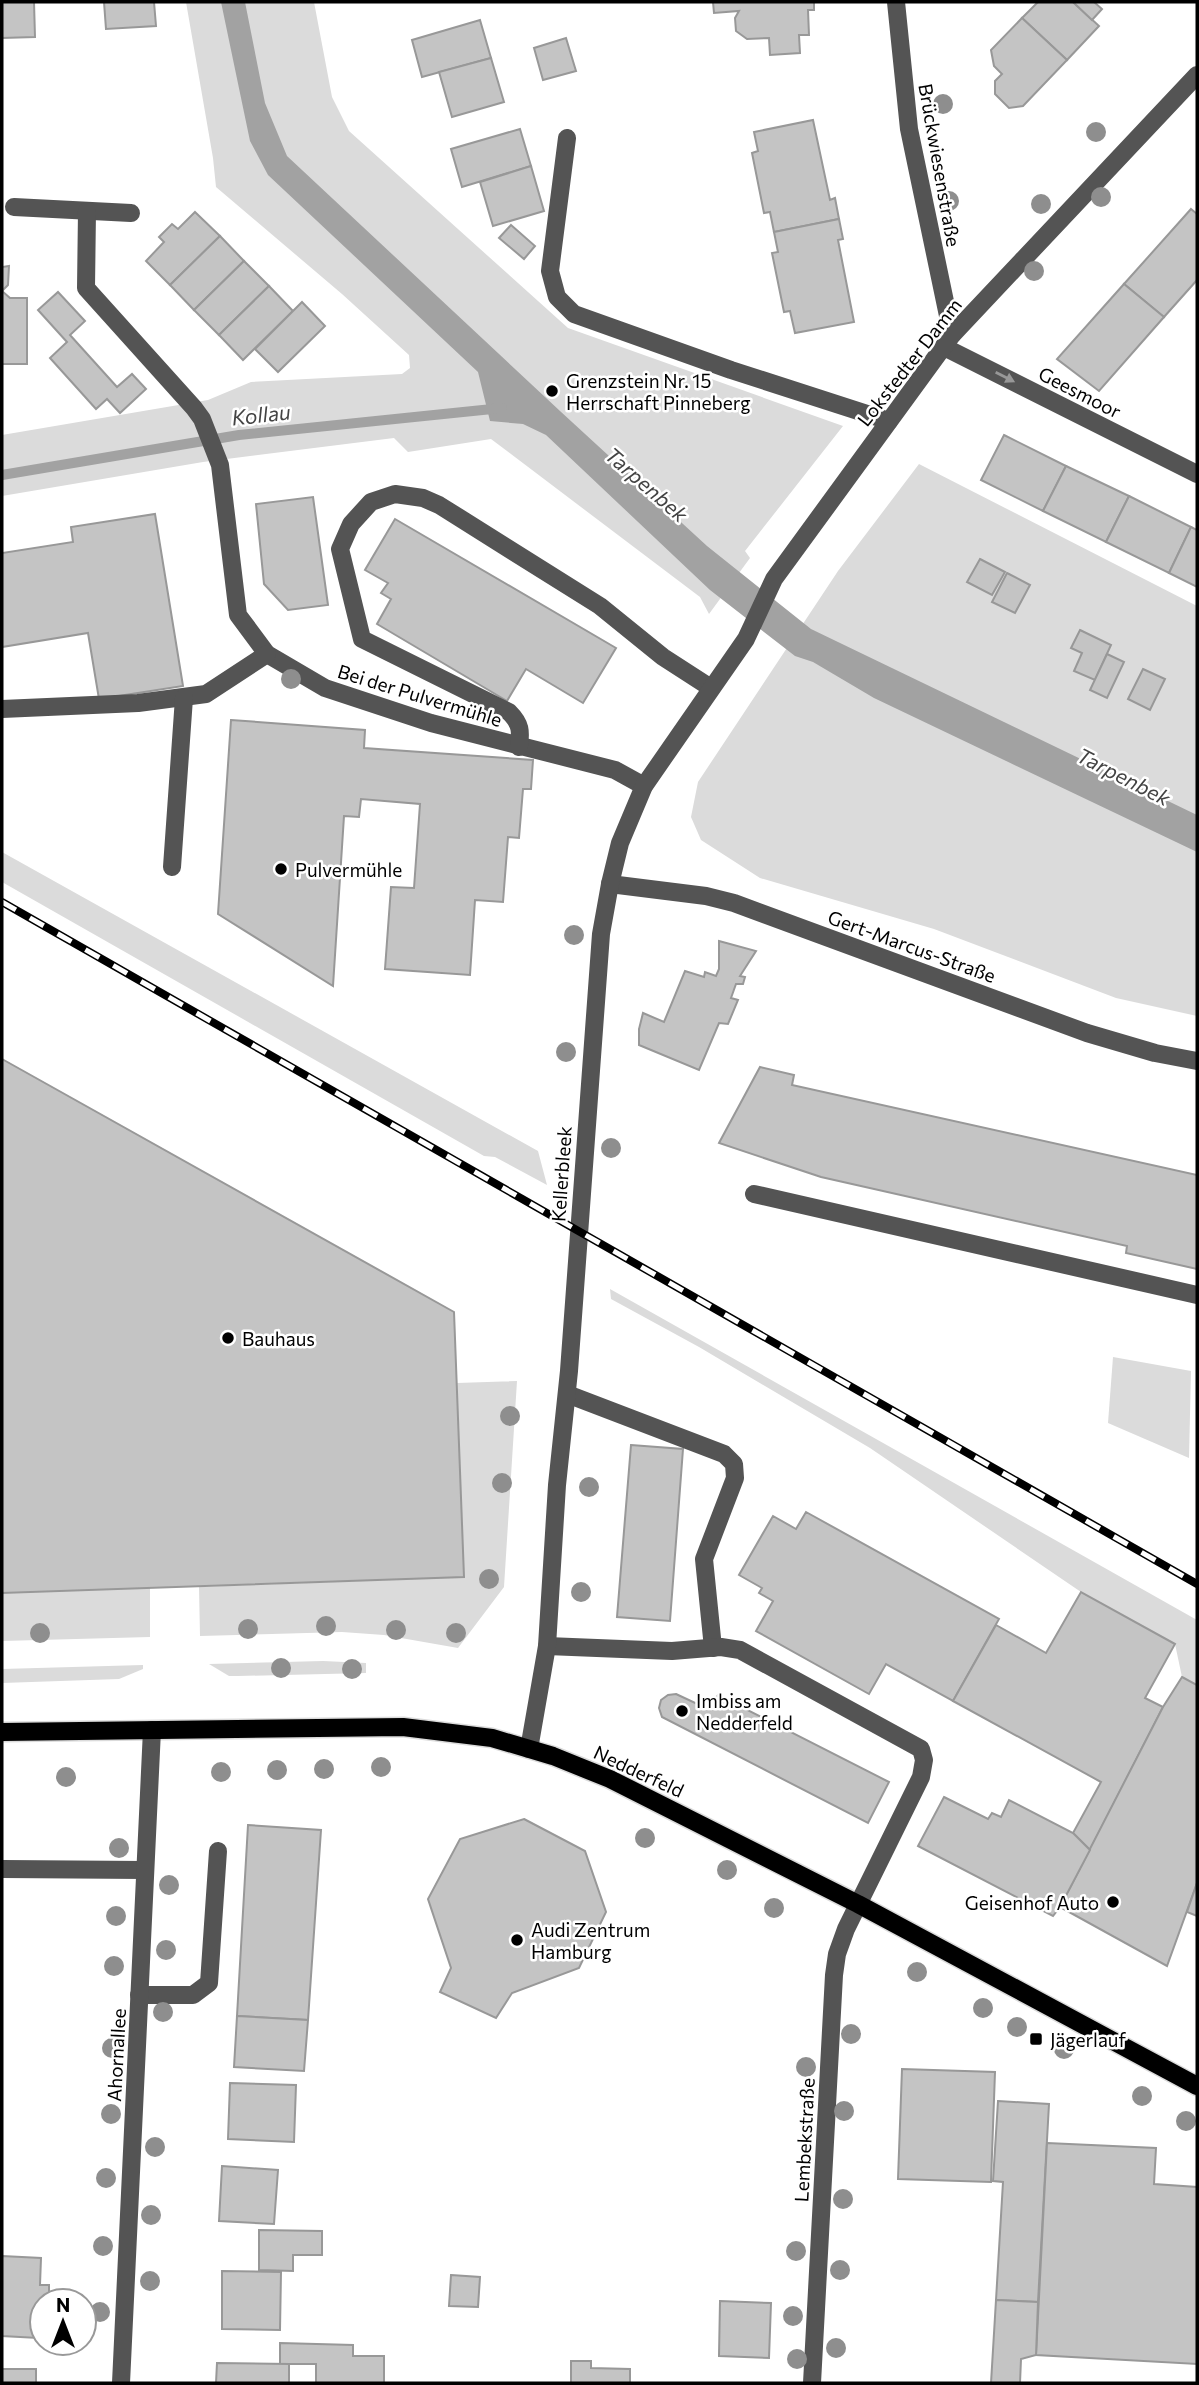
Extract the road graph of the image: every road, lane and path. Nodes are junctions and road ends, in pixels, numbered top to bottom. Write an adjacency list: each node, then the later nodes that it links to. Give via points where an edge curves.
1 (896, 2): 7 (street, Brückwiesenstraße, via 909,129)
2 (1197, 75): 7 (street, Lokstedter Damm)
3 (567, 138): 8 (street, via 550,271 557,297 574,314)
4 (14, 207): 5 (street)
5 (87, 211): 6 (street); 11 (street, Bei der Pulvermühle, via 86,288 202,419 220,465 238,615)
6 (131, 213)
7 (948, 341): 8 (street, Lokstedter Damm); 9 (street, Geesmoor, one-way to 9)
8 (888, 421): 10 (street, Lokstedter Damm, via 774,579)
9 (1197, 474)
10 (746, 639): 12 (street, Kellerbleek)
11 (267, 654): 13 (street, via 206,694); 15 (street, Bei der Pulvermühle, via 325,688)
12 (711, 688): 15 (street, via 663,657 600,606 439,505 395,494 371,502 351,524 340,549 362,639 509,712 522,730); 16 (street, Kellerbleek)
13 (184, 698): 14 (street); 17 (street)
14 (2, 709)
15 (519, 747): 16 (street, Bei der Pulvermühle, via 615,770)
16 (643, 786): 18 (street, Kellerbleek, via 620,843)
17 (172, 867)
18 (610, 884): 19 (street, Gert-Marcus-Straße, via 734,903 1087,1033); 22 (street, Kellerbleek, via 596,987)
19 (1197, 1061)
20 (754, 1194): 21 (street)
21 (1197, 1295)
22 (567, 1394): 23 (street, Kellerbleek); 24 (street, via 724,1454 734,1464 735,1478 704,1559)
23 (547, 1646): 24 (street); 27 (street, Kellerbleek)
24 (713, 1648): 31 (street, Lembekstraße, via 740,1650 921,1749 921,1777)
25 (152, 1730): 26 (main road, Nedderfeld); 27 (main road, Nedderfeld, via 404,1727 469,1733); 30 (street, Ahornallee)
26 (2, 1732)
27 (529, 1749): 31 (main road, Nedderfeld, via 610,1779)
28 (218, 1851): 32 (street, via 209,1983 193,1995)
29 (2, 1870): 30 (street)
30 (145, 1870): 32 (street, Ahornallee)
31 (858, 1904): 33 (main road, Nedderfeld); 35 (street, Lembekstraße, via 841,1942 834,1975)
32 (139, 1995): 34 (street, Ahornallee)
33 (1197, 2086)
34 (121, 2383)
35 (812, 2383)

